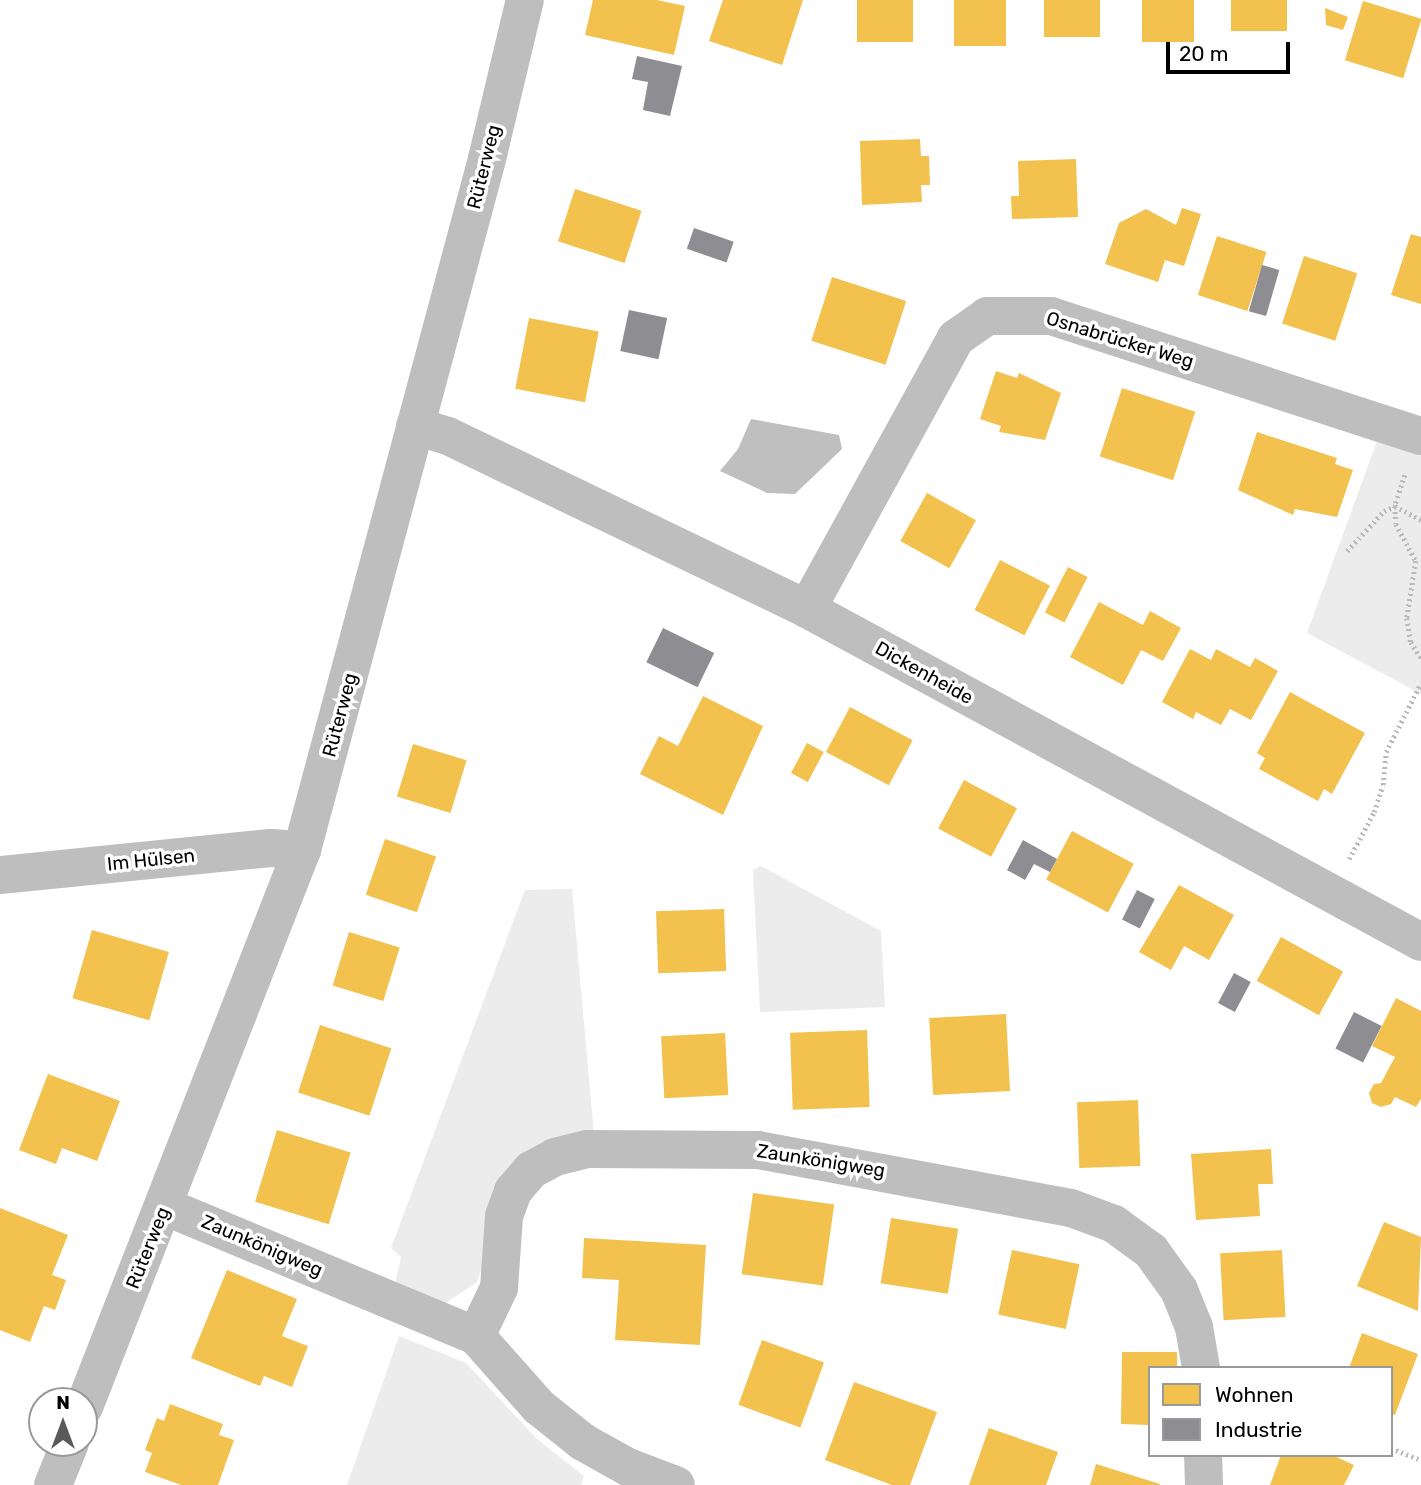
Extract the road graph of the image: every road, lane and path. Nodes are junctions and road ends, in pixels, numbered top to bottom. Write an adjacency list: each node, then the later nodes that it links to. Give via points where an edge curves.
1 (525, 0): 2 (street, Rüterweg)
2 (415, 426): 8 (street, Dickenheide, via 448,436); 11 (street, Rüterweg)
3 (1421, 436): 8 (street, Osnabrücker Weg, via 1051,316 987,316 956,338)
4 (1411, 474): 5 (path, via 1403,476)
5 (1395, 506): 6 (path); 7 (path, via 1384,510); 9 (path, via 1396,524 1416,561 1406,618 1411,642)
6 (1421, 520)
7 (1347, 551)
8 (807, 609): 13 (street, Dickenheide)
9 (1421, 658)
10 (1421, 684): 13 (path, via 1386,752 1384,785 1374,812)
11 (302, 850): 12 (street, Im Hülsen, via 271,848); 15 (street, Rüterweg)
12 (0, 875)
13 (1331, 894): 14 (street, Dickenheide)
14 (1421, 942)
15 (164, 1206): 16 (street, Zaunkönigweg); 18 (street, Rüterweg)
16 (475, 1336): 17 (street, Zaunkönigweg, via 499,1288 508,1203 531,1170 555,1157 587,1149 758,1150 1071,1208 1114,1224 1151,1251 1179,1290 1194,1326); 24 (street, Zaunkönigweg, via 539,1407 583,1442 628,1467)
17 (1201, 1366)
18 (92, 1387)
19 (1393, 1449): 22 (path)
20 (64, 1457): 23 (street)
21 (1203, 1457): 25 (street)
22 (1421, 1460)
23 (53, 1485)
24 (676, 1485)
25 (1204, 1485)

